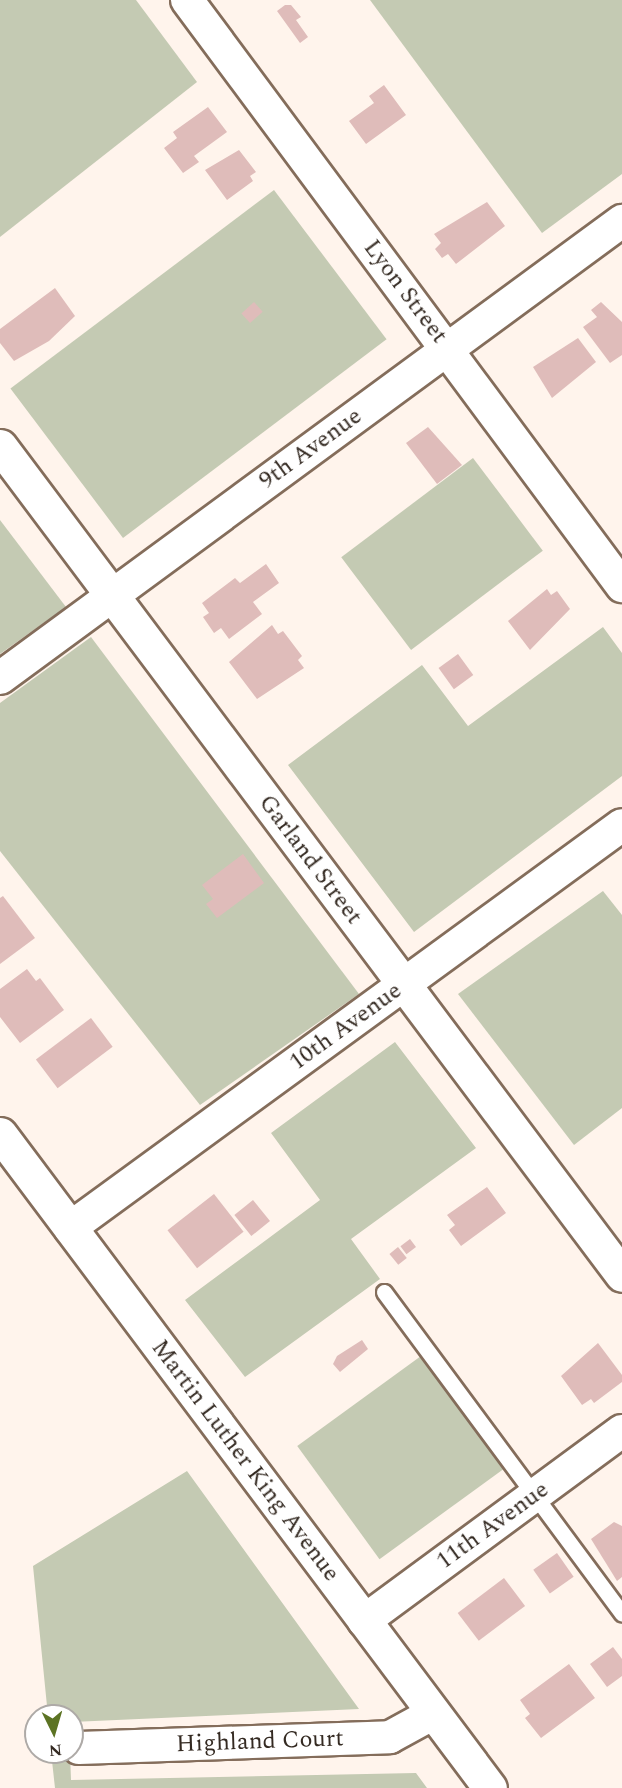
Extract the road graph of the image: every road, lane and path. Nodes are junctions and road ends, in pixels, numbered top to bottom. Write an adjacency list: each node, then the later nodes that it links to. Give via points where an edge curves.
1 (187, 0): 3 (street, Lyon Street)
2 (622, 221): 3 (street, 9th Avenue)
3 (447, 349): 5 (street, Lyon Street); 6 (street, 9th Avenue)
4 (0, 446): 6 (street, Garland Street)
5 (622, 586)
6 (111, 597): 7 (street, 9th Avenue); 9 (street, Garland Street)
7 (0, 678)
8 (622, 825): 9 (street, 10th Avenue)
9 (404, 985): 11 (street, 10th Avenue); 12 (street, Garland Street)
10 (0, 1134): 11 (street, Martin Luther King Avenue)
11 (70, 1228): 17 (street, Martin Luther King Avenue)
12 (622, 1275)
13 (384, 1292): 15 (lane)
14 (622, 1431): 15 (street, 11th Avenue)
15 (534, 1495): 16 (lane); 17 (street, 11th Avenue)
16 (622, 1614)
17 (364, 1621): 18 (street, Martin Luther King Avenue)
18 (434, 1713): 19 (street, Highland Court, via 390,1737); 20 (street, Martin Luther King Avenue)
19 (84, 1748)
20 (490, 1788)

